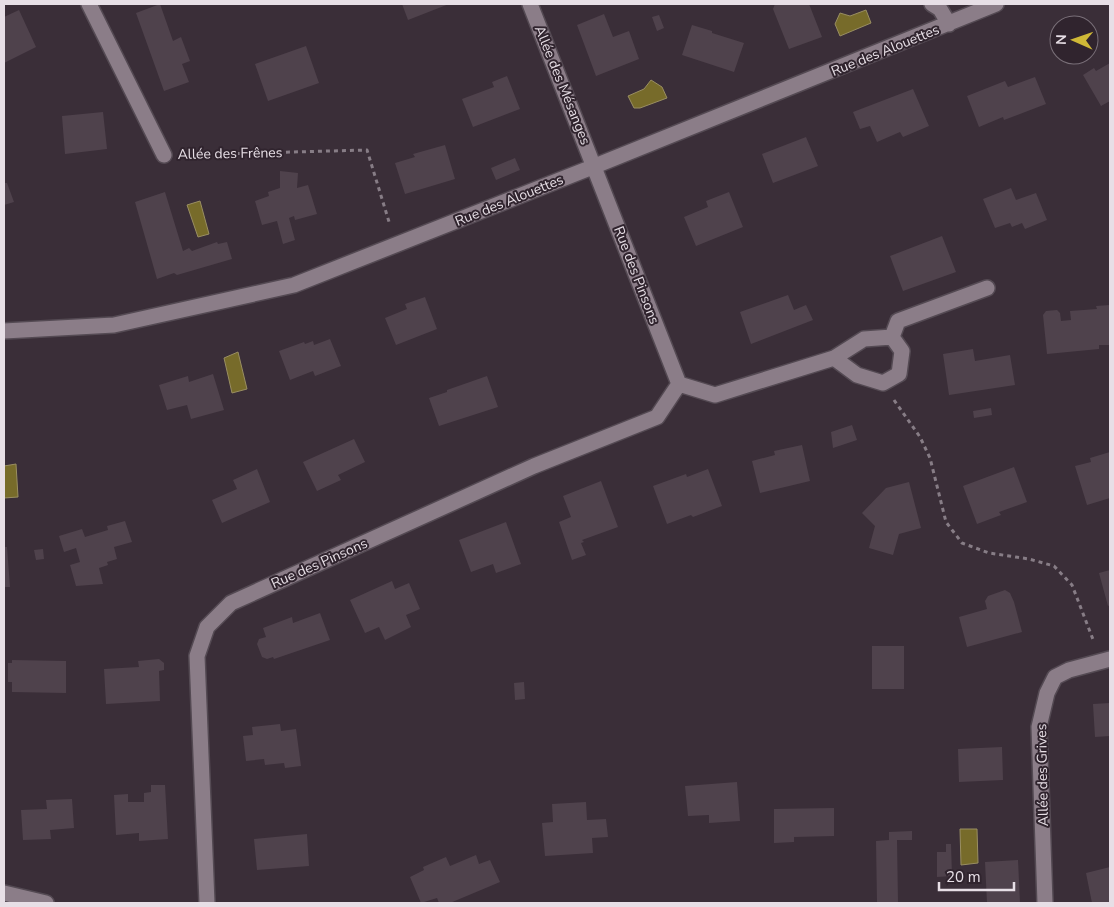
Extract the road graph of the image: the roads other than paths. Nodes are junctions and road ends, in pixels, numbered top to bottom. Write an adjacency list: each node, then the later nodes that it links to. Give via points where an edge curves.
1 (88, 4): 6 (street, Allée des Frênes)
2 (530, 4): 7 (street, Allée des Mésanges)
3 (932, 4): 5 (street, via 940,9)
4 (996, 4): 5 (street, Rue des Alouettes)
5 (948, 24): 7 (street, Rue des Alouettes)
6 (164, 155)
7 (595, 166): 9 (street, Rue des Alouettes, via 294,286 114,325); 12 (street, Rue des Pinsons)
8 (987, 288): 10 (street, via 898,321)
9 (4, 331)
10 (892, 337): 11 (street, via 864,339); 11 (street, via 902,351 899,374 882,383 857,375)
11 (834, 358): 12 (street, via 715,395)
12 (679, 384): 16 (street, Rue des Pinsons, via 657,417 534,466 231,603 207,627 197,656)
13 (1106, 660): 17 (street, Allée des Grives, via 1069,670 1056,678 1047,693 1039,727)
14 (4, 894): 15 (street)
15 (46, 903)
16 (207, 903)
17 (1045, 903)

